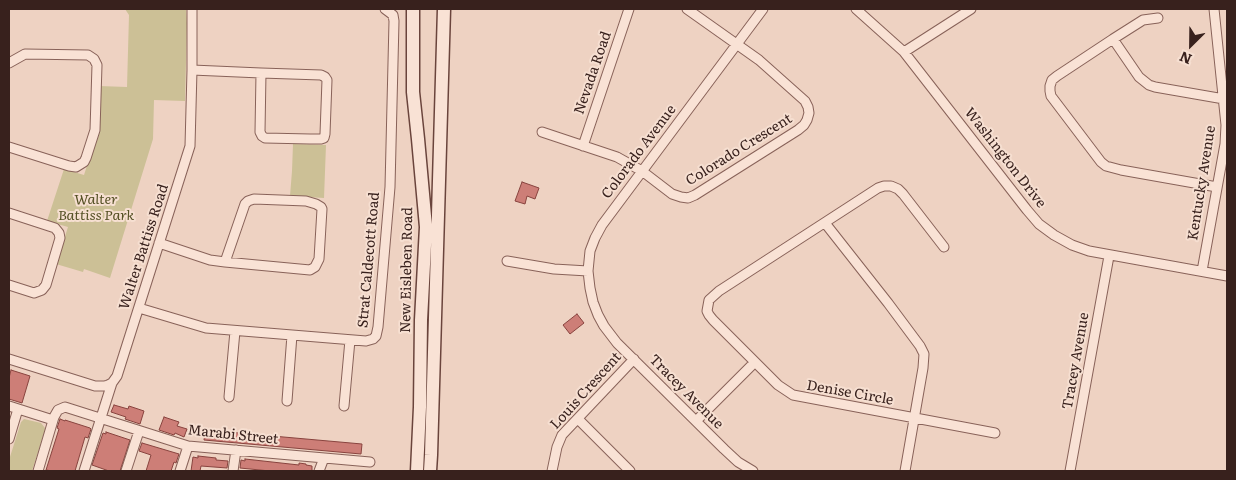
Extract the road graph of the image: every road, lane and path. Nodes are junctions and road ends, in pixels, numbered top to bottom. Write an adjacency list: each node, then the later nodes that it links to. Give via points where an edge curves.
1 (192, 9): 17 (street, Walter Battiss Road)
2 (385, 9): 40 (street, Strat Caldecott Road, via 393,14 394,21 390,187 378,326 376,336 370,340)
3 (413, 9): 67 (main road, New Eisleben Road, via 412,92 426,227)
4 (444, 9): 68 (main road, New Eisleben Road)
5 (629, 9): 21 (street, Nevada Road)
6 (687, 9): 13 (street, Colorado Crescent)
7 (763, 9): 13 (street, Colorado Avenue)
8 (856, 9): 14 (street, Washington Drive)
9 (971, 9): 14 (street)
10 (1214, 9): 15 (street, Kentucky Avenue)
11 (1158, 18): 12 (street, via 1143,20)
12 (1113, 39): 19 (street, via 1139,78 1149,85); 24 (street, via 1052,80 1051,96 1106,166)
13 (736, 44): 23 (street, Colorado Avenue); 23 (street, Colorado Crescent, via 805,101 809,113 804,125 688,198 672,194)
14 (904, 52): 29 (street, Washington Drive, via 1040,224 1072,245)
15 (1223, 52): 19 (street, Kentucky Avenue)
16 (9, 63): 22 (street, via 26,54 88,55 97,65 95,130 84,162 70,166)
17 (192, 70): 18 (street); 27 (street, Walter Battiss Road, via 190,146)
18 (261, 73): 18 (street, via 325,77 324,138 262,136)
19 (1224, 99): 24 (street, Kentucky Avenue, via 1226,134)
20 (542, 132): 21 (street, Colorado Crescent)
21 (583, 146): 23 (street, Colorado Crescent, via 617,157)
22 (9, 147)
23 (642, 171): 32 (street, Colorado Avenue, via 602,225 590,251)
24 (1217, 186): 33 (street, Kentucky Avenue)
25 (9, 213): 35 (street, via 55,228 60,238 42,290 34,293)
26 (825, 223): 28 (street, via 878,188 891,186 910,202); 43 (street, Denise Circle, via 709,300 709,315); 50 (street, via 924,354)
27 (159, 243): 31 (street); 36 (street, Walter Battiss Road)
28 (944, 247)
29 (1109, 256): 33 (street, Washington Drive); 73 (street, Tracey Avenue)
30 (507, 261): 32 (street)
31 (225, 262): 31 (street, via 248,201 254,198 306,202 321,207 319,259 312,269)
32 (588, 271): 37 (street, Colorado Avenue, via 593,302)
33 (1202, 271): 34 (street, Washington Drive)
34 (1227, 276)
35 (9, 285)
36 (139, 308): 38 (street, Strat Caldecott Road, via 201,328); 44 (street, Walter Battiss Road)
37 (604, 326): 42 (street, Tracey Avenue)
38 (235, 331): 39 (street, Strat Caldecott Road); 45 (street)
39 (292, 335): 40 (street, Strat Caldecott Road); 46 (street)
40 (350, 340): 47 (street)
41 (9, 359): 44 (street, via 96,386)
42 (634, 359): 51 (street, Louis Crescent); 53 (street, Tracey Avenue)
43 (755, 362): 50 (street, Denise Circle, via 793,395); 53 (street)
44 (112, 383): 49 (street, Walter Battiss Road)
45 (229, 397)
46 (286, 401)
47 (344, 406)
48 (13, 407): 52 (street); 56 (street)
49 (101, 418): 52 (street, Marabi Street, via 68,408 58,410); 54 (street, Marabi Street); 62 (street, Walter Battiss Road)
50 (914, 418): 55 (street, Denise Circle); 72 (street)
51 (578, 419): 69 (street, Louis Crescent, via 559,441); 70 (street)
52 (53, 420): 61 (street)
53 (696, 421): 71 (street, Tracey Avenue, via 738,462)
54 (140, 431): 57 (street, Marabi Street); 63 (street)
55 (994, 433)
56 (9, 439)
57 (188, 446): 58 (street, Marabi Street); 64 (street)
58 (236, 450): 59 (street, Marabi Street); 65 (street)
59 (324, 458): 60 (street, Marabi Street); 66 (street)
60 (370, 462)
61 (38, 471)
62 (84, 471)
63 (126, 471)
64 (180, 471)
65 (234, 471)
66 (319, 471)
67 (417, 471)
68 (430, 471)
69 (552, 471)
70 (630, 471)
71 (753, 471)
72 (905, 471)
73 (1070, 471)

